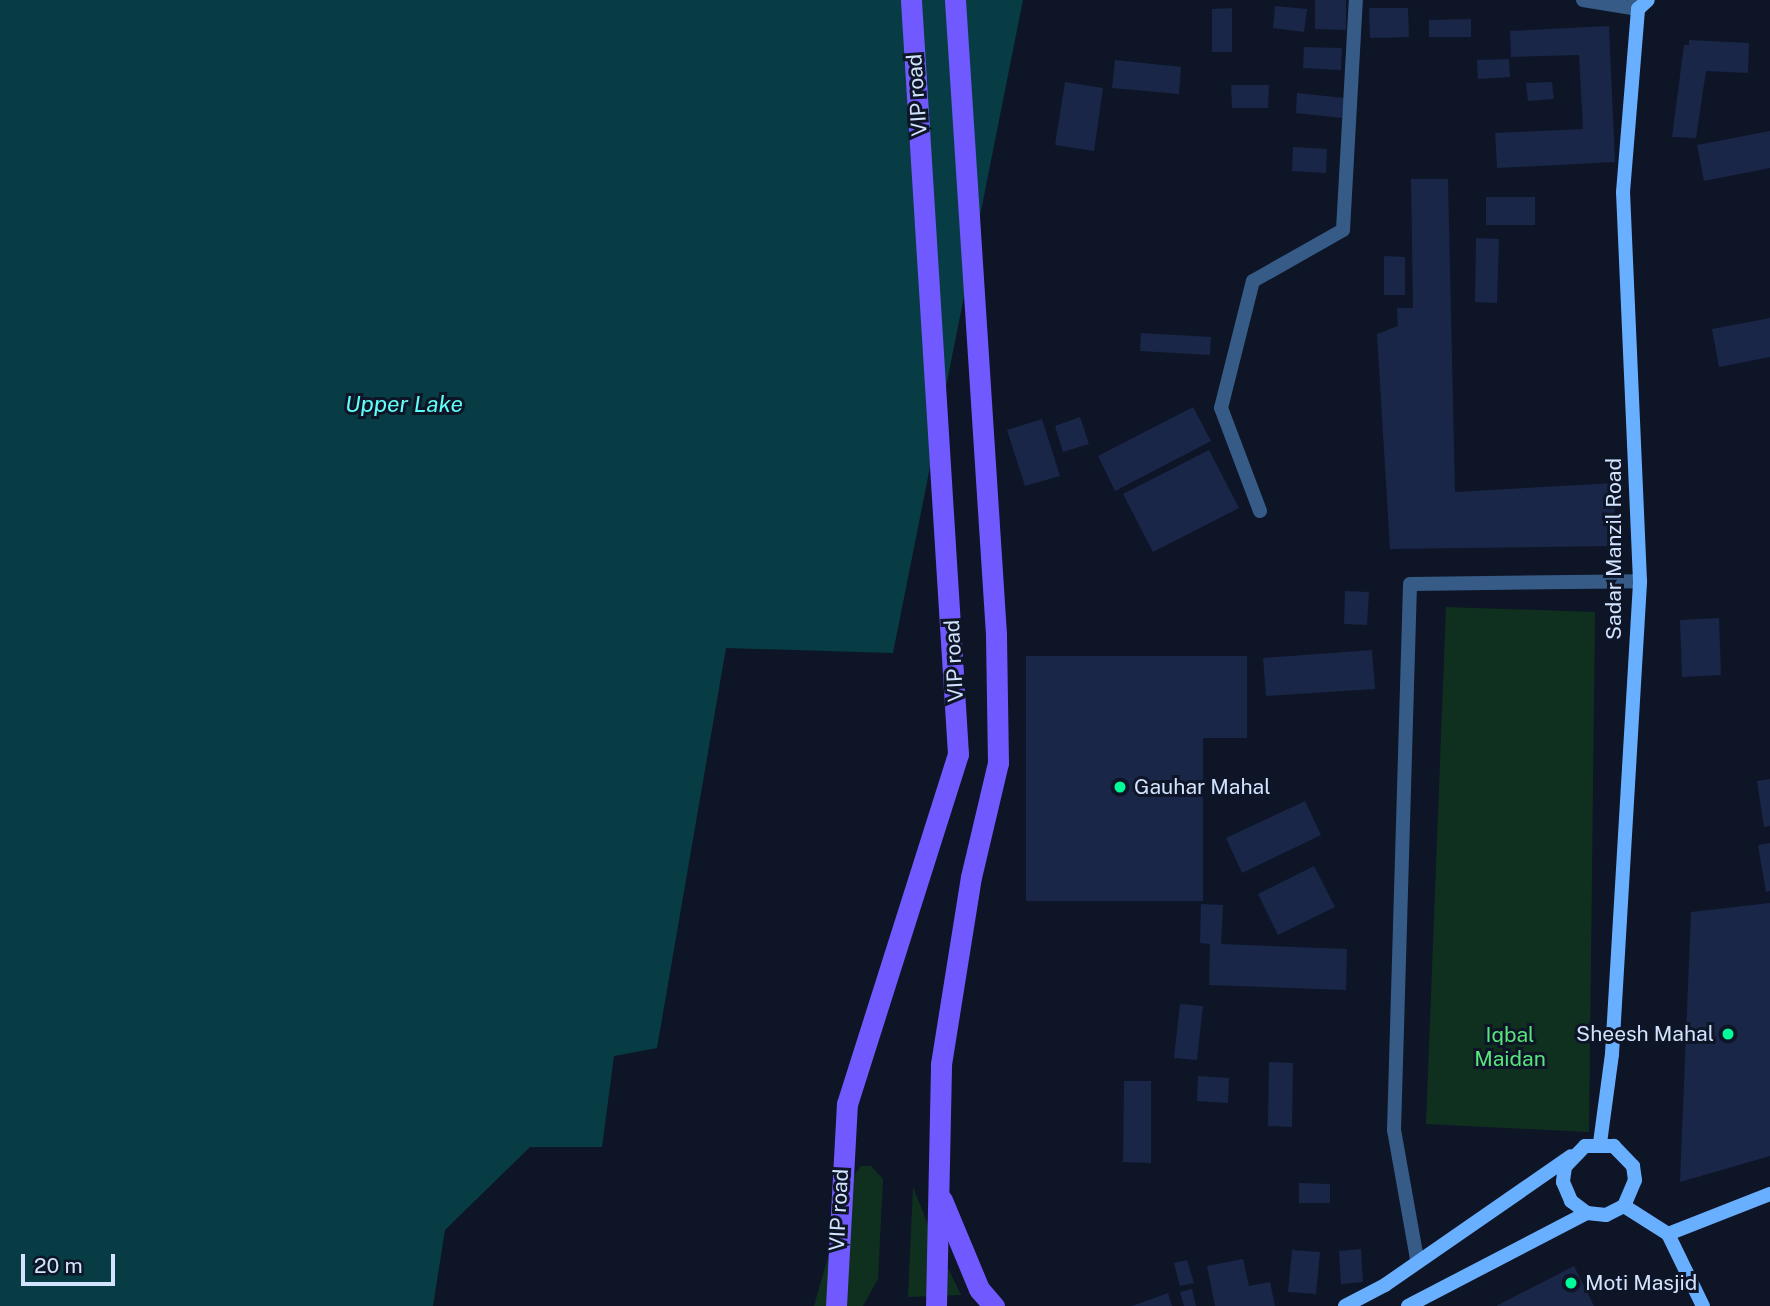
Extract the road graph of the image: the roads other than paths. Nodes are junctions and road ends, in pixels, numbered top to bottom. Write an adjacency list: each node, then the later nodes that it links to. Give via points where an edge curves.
1 (911, 0): 16 (main road, VIP road, via 958,754 846,1104)
2 (955, 0): 10 (main road, VIP road, via 996,634 998,762 971,877 941,1064)
3 (1356, 0): 6 (street, via 1343,230 1252,281 1221,408)
4 (1583, 0): 5 (street)
5 (1640, 3): 7 (main road, Sadar Manzil Road, via 1623,192)
6 (1260, 511)
7 (1640, 581): 8 (main road, Sadar Manzil Road, via 1612,1054); 15 (street, via 1410,584 1394,1130)
8 (1600, 1143): 9 (main road); 12 (main road, via 1625,1154 1633,1166 1635,1180)
9 (1573, 1154): 13 (main road, via 1563,1182 1571,1201); 15 (main road)
10 (939, 1191): 20 (main road, VIP road); 21 (main road, via 979,1289)
11 (1770, 1194): 14 (main road)
12 (1624, 1206): 13 (main road, via 1606,1214); 14 (main road)
13 (1587, 1213): 17 (main road)
14 (1668, 1234): 24 (main road)
15 (1417, 1259): 22 (main road, via 1385,1285)
16 (836, 1283): 18 (main road); 19 (main road, VIP road)
17 (1429, 1301): 23 (main road)
18 (827, 1306)
19 (836, 1306)
20 (936, 1306)
21 (994, 1306)
22 (1345, 1306)
23 (1408, 1306)
24 (1703, 1306)

